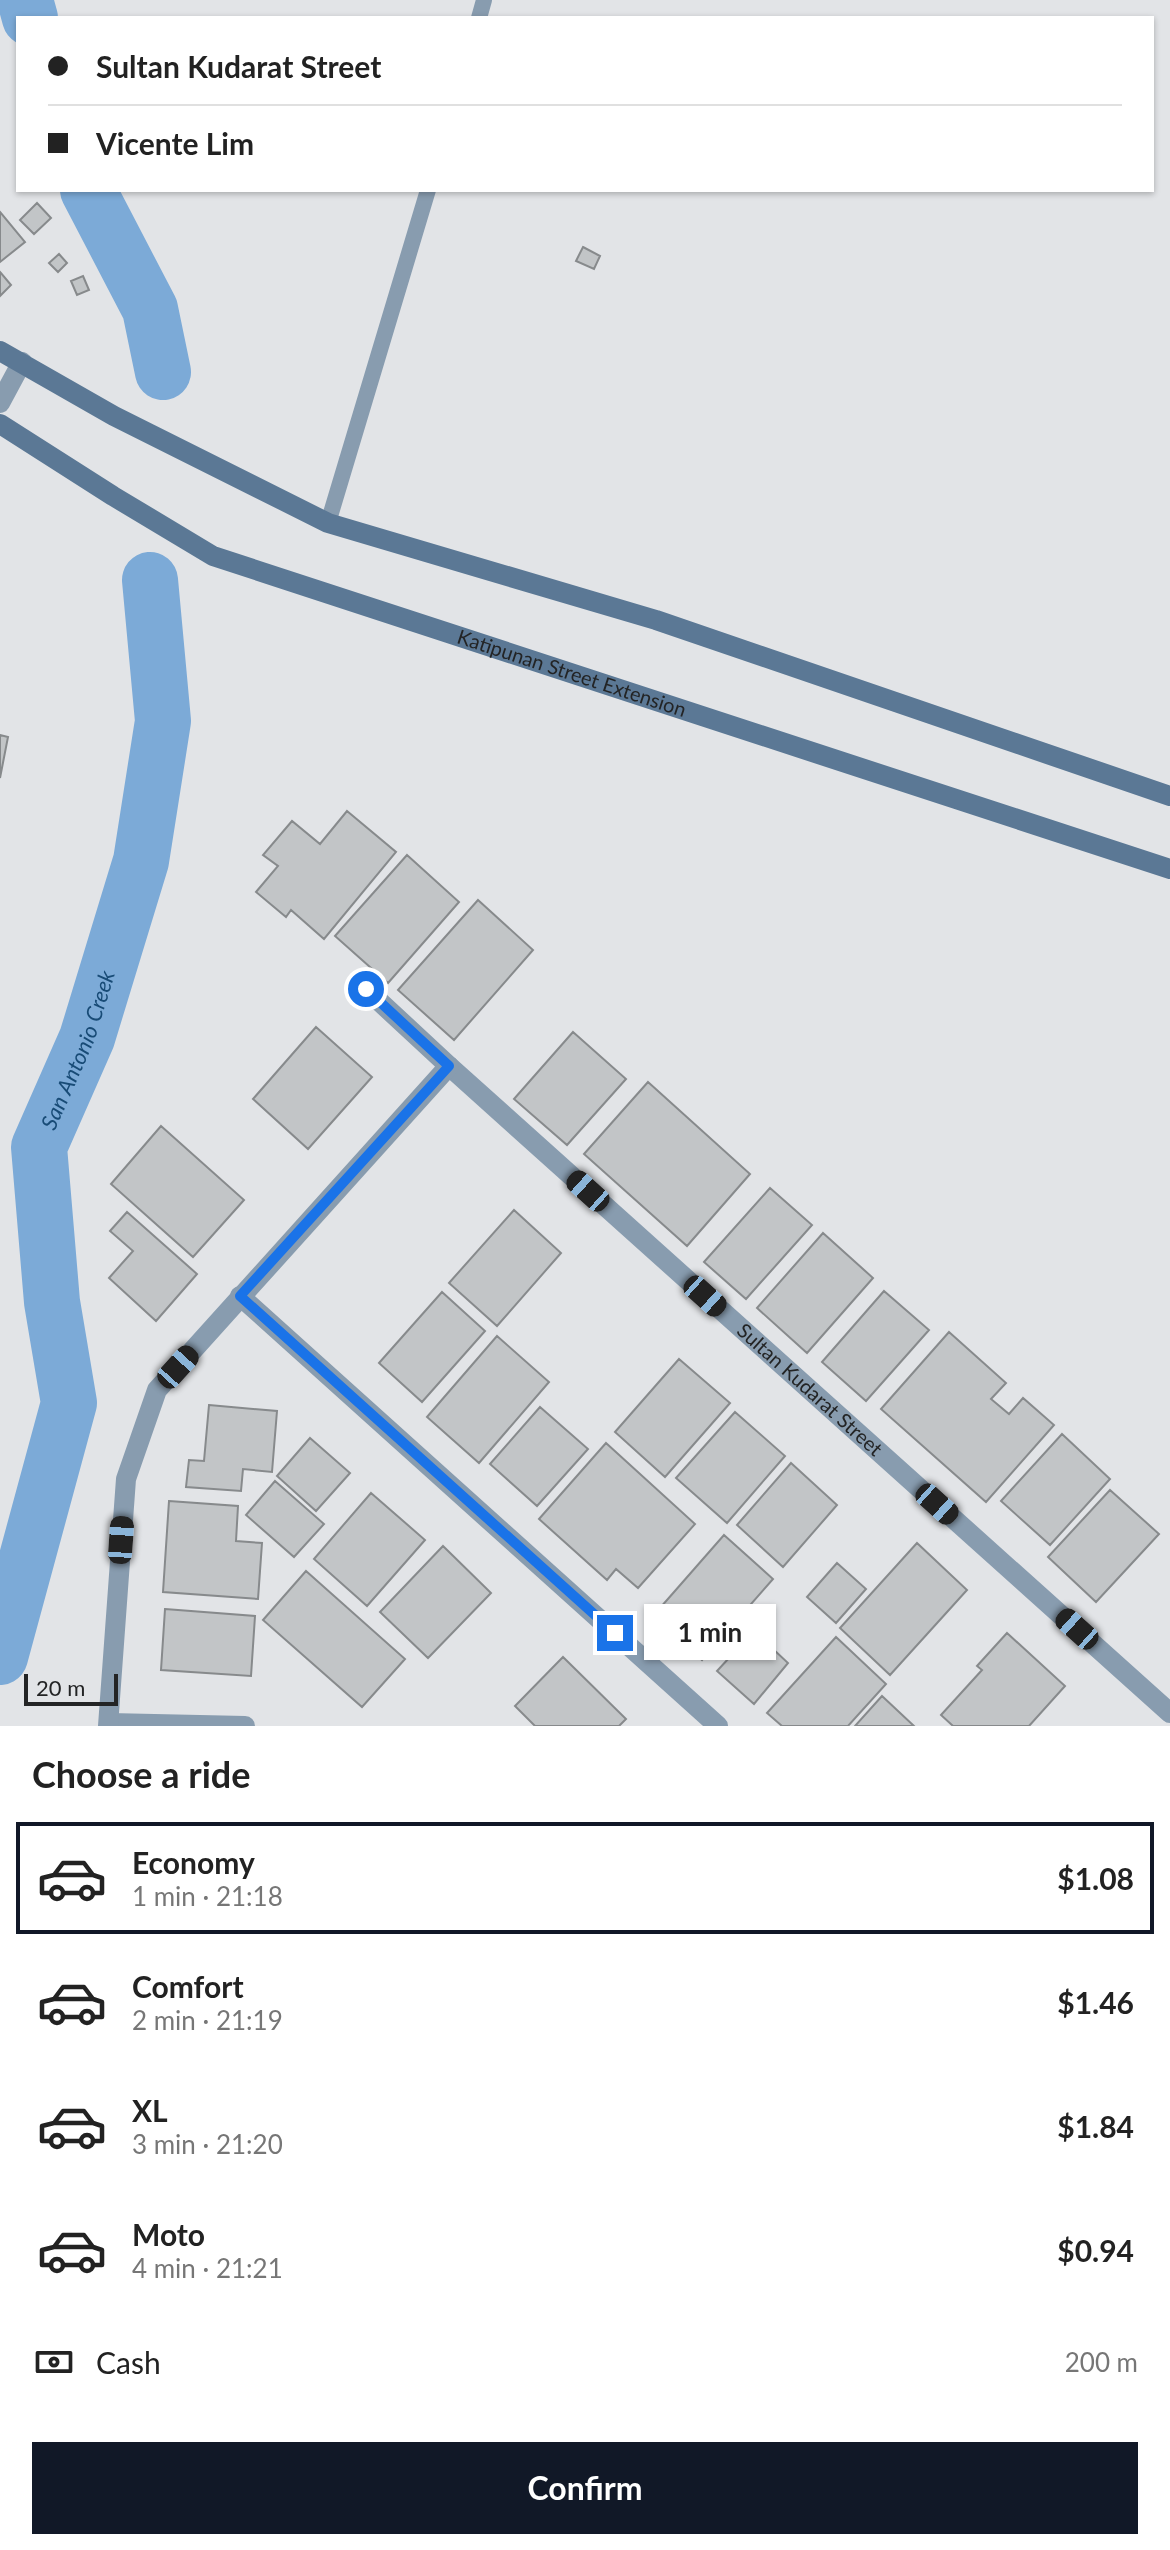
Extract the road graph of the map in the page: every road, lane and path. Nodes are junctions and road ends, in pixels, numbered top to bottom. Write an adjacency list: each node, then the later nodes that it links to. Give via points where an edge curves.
1 (427, 192): 6 (lane)
2 (0, 351): 3 (street)
3 (30, 367): 4 (street); 6 (street, via 114,416)
4 (0, 403)
5 (5, 427): 8 (street, Katipunan Street Extension, via 213,556)
6 (328, 523): 7 (street, via 656,620)
7 (1170, 796)
8 (1170, 869)
9 (366, 989): 10 (street, Sultan Kudarat Street)
10 (449, 1066): 11 (street); 12 (street, Sultan Kudarat Street)
11 (240, 1296): 13 (street); 14 (street, via 157,1390 126,1479)
12 (1170, 1713)
13 (709, 1723)
14 (109, 1725): 15 (street)
15 (245, 1726)

